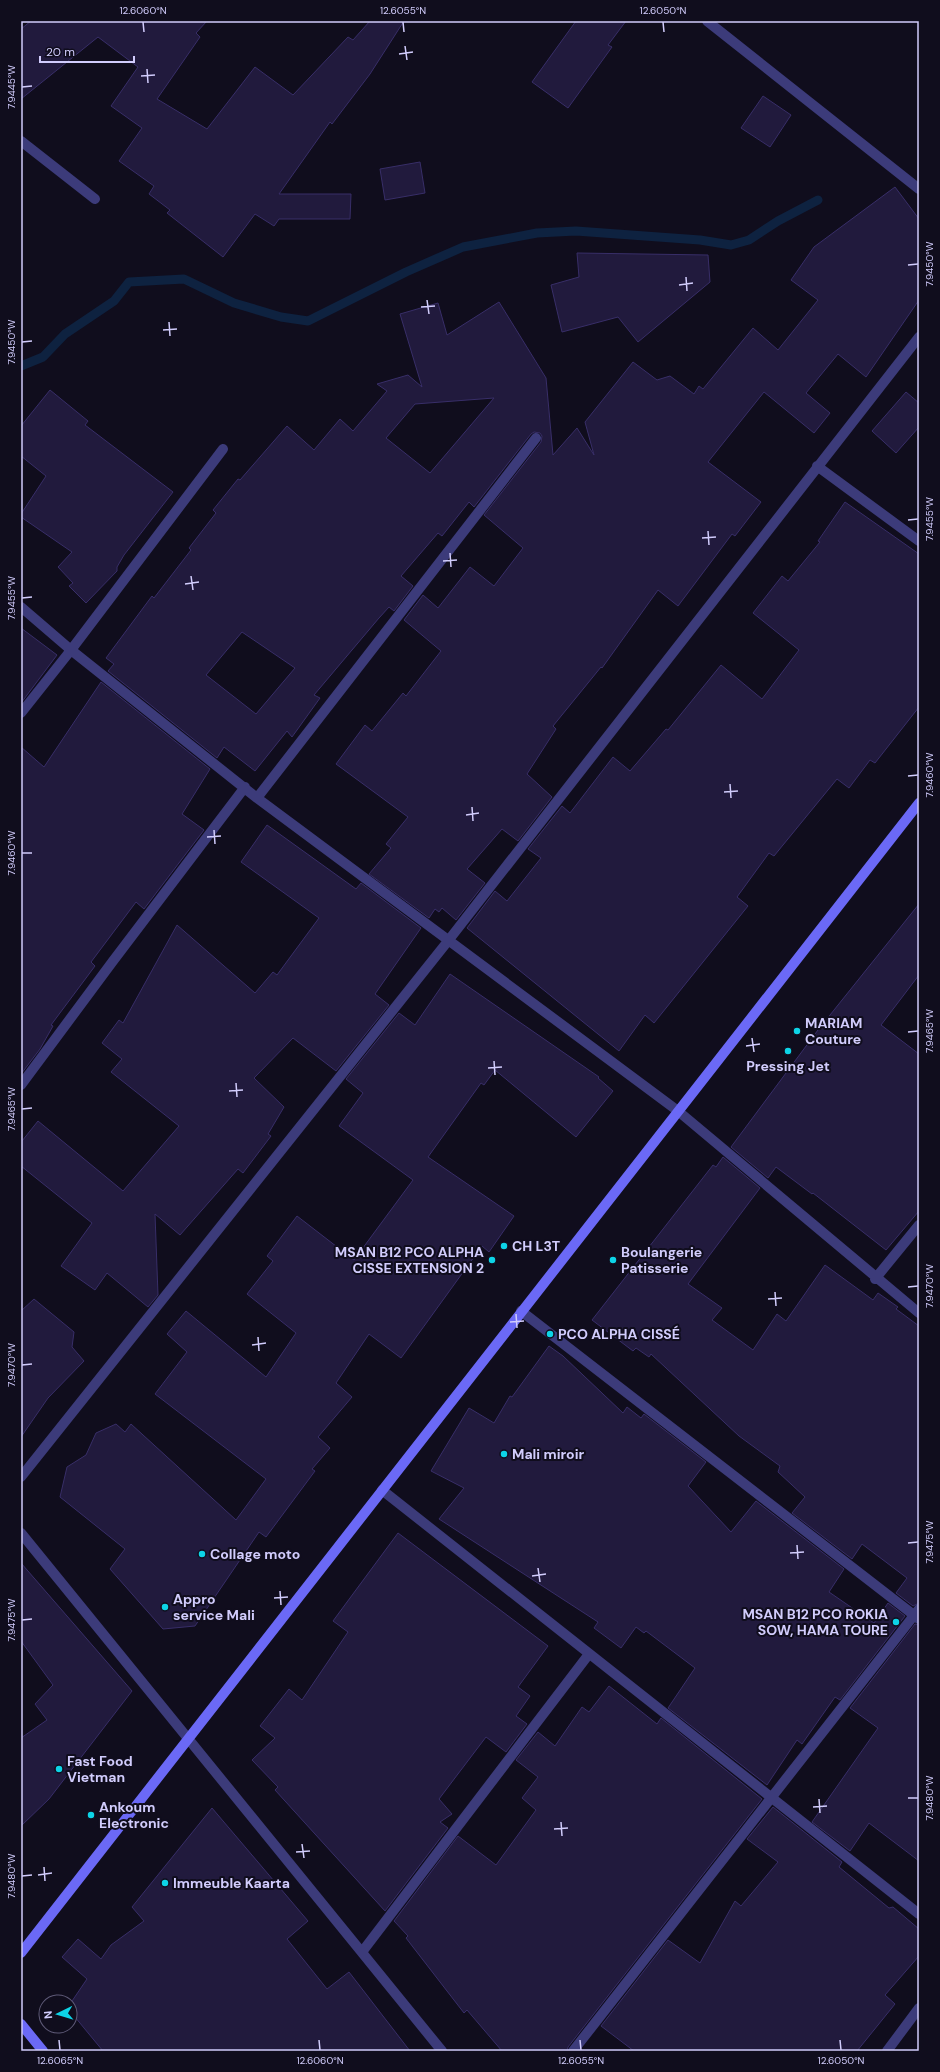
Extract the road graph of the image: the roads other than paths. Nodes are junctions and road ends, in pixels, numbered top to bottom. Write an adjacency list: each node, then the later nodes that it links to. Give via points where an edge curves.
1 (707, 21): 3 (street)
2 (21, 141): 4 (street)
3 (919, 189)
4 (95, 199)
5 (919, 337): 8 (street)
6 (536, 438): 14 (street)
7 (224, 449): 11 (street)
8 (817, 466): 9 (street); 16 (street)
9 (919, 541)
10 (21, 607): 11 (street)
11 (71, 650): 12 (street); 13 (street)
12 (21, 713)
13 (245, 787): 14 (street); 17 (street)
14 (257, 798): 16 (street)
15 (919, 803): 18 (main road)
16 (448, 941): 18 (street); 23 (street)
17 (21, 1086)
18 (678, 1111): 20 (street); 21 (main road)
19 (919, 1225): 20 (street)
20 (875, 1279): 22 (street)
21 (521, 1311): 24 (main road); 26 (street)
22 (919, 1313)
23 (21, 1477)
24 (382, 1490): 27 (street); 28 (main road)
25 (21, 1533): 28 (street)
26 (917, 1615): 29 (street)
27 (589, 1654): 29 (street); 31 (street)
28 (189, 1738): 31 (street); 32 (main road)
29 (771, 1798): 30 (street); 37 (street)
30 (919, 1914)
31 (362, 1952): 36 (street)
32 (21, 1953)
33 (919, 2008): 38 (street)
34 (21, 2024): 35 (main road)
35 (43, 2051)
36 (442, 2051)
37 (573, 2051)
38 (887, 2051)

